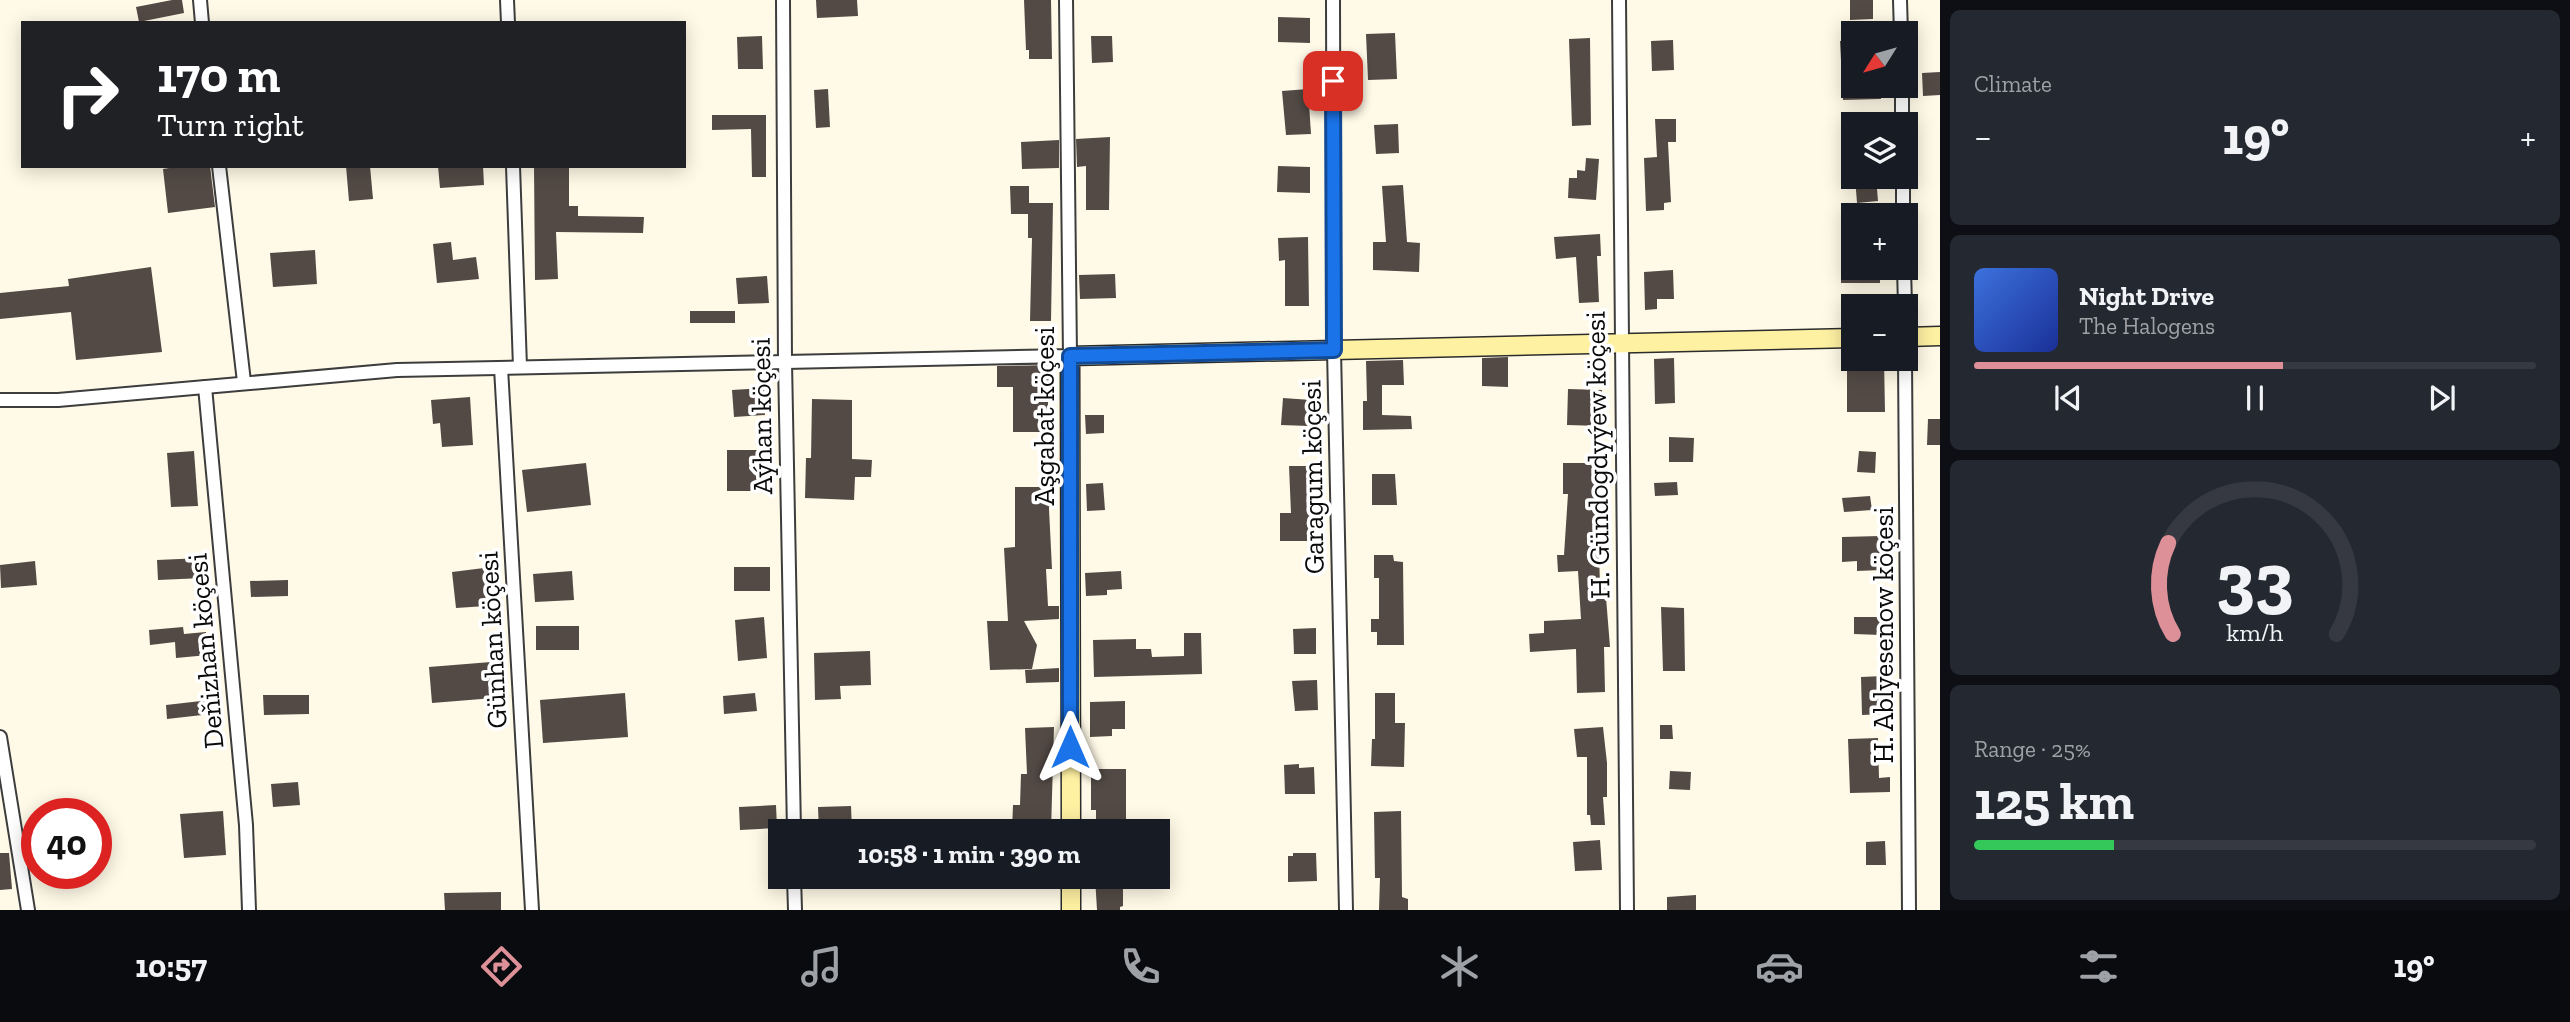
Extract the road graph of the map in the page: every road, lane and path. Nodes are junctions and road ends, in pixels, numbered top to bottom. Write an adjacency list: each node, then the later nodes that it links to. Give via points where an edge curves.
1 (200, 0): 8 (street)
2 (507, 0): 9 (street)
3 (783, 0): 19 (street, Aýhan köçesi)
4 (1066, 0): 18 (street, Aşgabat köçesi)
5 (1333, 0): 17 (street, Garagum köçesi)
6 (1619, 0): 16 (street, H. Gündogdyýew köçesi)
7 (1900, 0): 10 (street)
8 (202, 21)
9 (508, 21)
10 (1901, 21)
11 (219, 168): 23 (street)
12 (513, 168): 20 (street)
13 (1940, 336): 14 (street)
14 (1918, 337)
15 (1841, 338): 16 (street)
16 (1620, 345): 17 (street); 37 (street, H. Gündogdyýew köçesi)
17 (1334, 350): 18 (street); 36 (street, Garagum köçesi)
18 (1070, 356): 19 (street); 28 (street, Aşgabat köçesi)
19 (785, 362): 20 (street); 27 (street, Aýhan köçesi)
20 (520, 367): 21 (street)
21 (501, 368): 23 (street, via 397,370); 33 (street, Günhan köçesi)
22 (1905, 371): 38 (street, H. Ablyesenow köçesi)
23 (244, 382): 24 (street)
24 (205, 387): 25 (street, via 58,400); 32 (street, Deňizhan köçesi, via 246,825)
25 (0, 400)
26 (0, 737): 31 (street)
27 (793, 819)
28 (1070, 819)
29 (794, 889): 34 (street)
30 (1071, 889): 35 (street)
31 (28, 910)
32 (249, 910)
33 (532, 910)
34 (795, 910)
35 (1071, 910)
36 (1346, 910)
37 (1627, 910)
38 (1909, 910)

